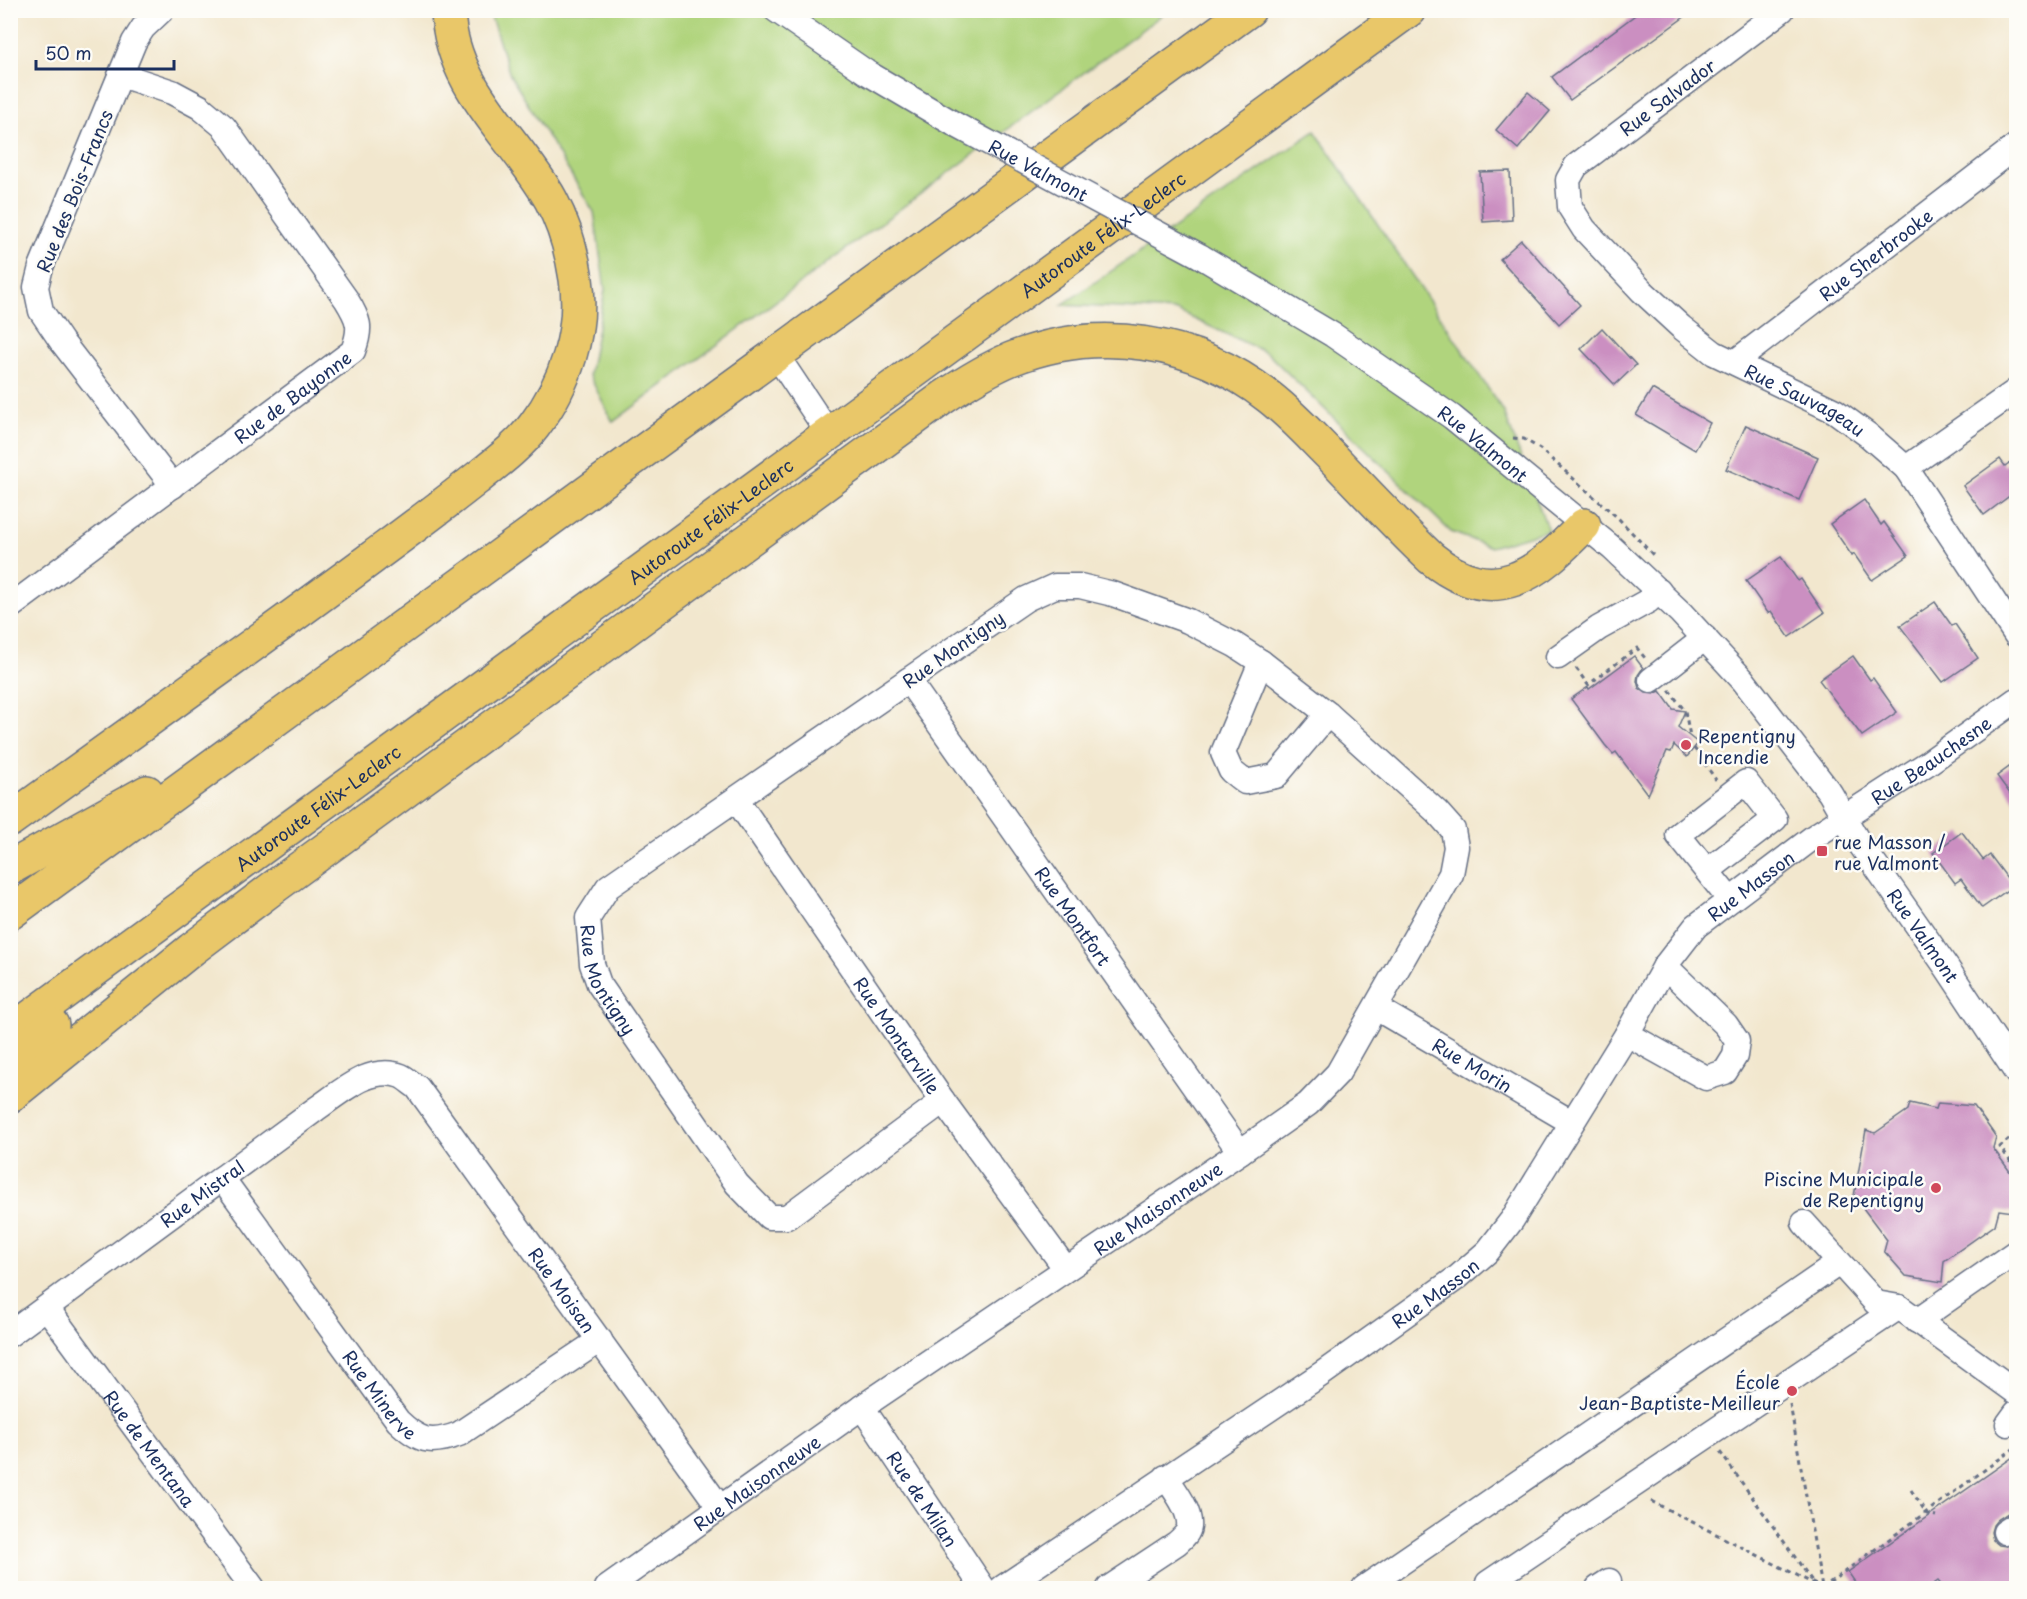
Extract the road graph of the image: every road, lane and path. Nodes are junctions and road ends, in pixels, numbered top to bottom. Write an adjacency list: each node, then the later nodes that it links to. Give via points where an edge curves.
1 (162, 10): 7 (street, Rue des Bois-Francs, via 134,42)
2 (448, 10): 37 (highway, via 451,34 466,77 550,199 569,243 577,282 576,322 568,363 552,399 521,441 470,483)
3 (776, 10): 16 (street, Rue Valmont, bridge, via 866,72 956,125 1303,316 1408,385 1505,458)
4 (1249, 10): 10 (highway)
5 (1409, 10): 13 (highway, Autoroute Félix-Leclerc)
6 (1782, 10): 9 (street, Rue Salvador, via 1576,166 1568,180)
7 (121, 75): 15 (street, Rue des Bois-Francs, via 36,287 41,311 62,342); 15 (street, Rue de Bayonne, via 200,106 224,127 358,319 359,336 353,351)
8 (2016, 146): 11 (street, Rue Sherbrooke)
9 (1568, 194): 11 (street, Rue Sauvageau, via 1570,207 1584,229 1642,291 1681,327 1714,352)
10 (777, 356): 13 (street); 31 (highway)
11 (1735, 362): 14 (street, Rue Sauvageau, via 1847,418)
12 (2016, 391): 14 (street)
13 (829, 434): 40 (highway, Autoroute Félix-Leclerc)
14 (1906, 468): 20 (street, Rue Sauvageau)
15 (173, 486): 19 (street, Rue de Bayonne)
16 (1584, 525): 17 (street, Rue Valmont); 50 (highway, via 1550,559 1521,577 1499,582 1469,580 1431,558 1284,410 1230,371 1185,351 1137,342 1077,342 1028,353 993,367 944,397 537,694 192,949)
17 (1659, 591): 21 (street, Rue Valmont); 23 (street, via 1648,602 1599,628)
18 (1026, 599): 24 (street, Rue Maisonneuve, via 1055,586 1080,586 1113,594 1188,621); 26 (street, Rue Montigny)
19 (10, 607)
20 (2016, 635)
21 (1706, 638): 27 (street); 36 (street, Rue Valmont, via 1787,736)
22 (1630, 653): 25 (path, via 1588,685)
23 (1558, 657)
24 (1260, 662): 30 (street, Rue Maisonneuve); 30 (street, via 1223,753 1231,771 1245,782 1276,776)
25 (1579, 673)
26 (908, 680): 35 (street, Rue Montigny); 54 (street, Rue Montfort)
27 (1651, 680)
28 (1675, 699): 32 (path, via 1685,711)
29 (2016, 699): 36 (street, Rue Beauchesne)
30 (1328, 714): 44 (street, Rue Maisonneuve, via 1454,830 1456,847 1450,874)
31 (255, 735): 38 (highway); 42 (highway)
32 (1690, 736)
33 (1694, 748): 34 (path)
34 (1714, 778)
35 (736, 799): 51 (street, Rue Montarville); 51 (street, Rue Montigny, via 608,887 588,918 592,964 599,984 737,1184 769,1217 787,1217)
36 (1844, 817): 41 (street, Rue Masson); 48 (street, Rue Valmont)
37 (10, 820)
38 (10, 868)
39 (1707, 872): 41 (street)
40 (213, 883): 45 (highway, Autoroute Félix-Leclerc); 47 (highway)
41 (1730, 900): 43 (street, Rue Masson, via 1696,927)
42 (10, 913)
43 (1665, 966): 46 (street, Rue Masson); 46 (street, via 1726,1025 1737,1041 1735,1056 1725,1072 1706,1078)
44 (1376, 1008): 52 (street, Rue Morin); 54 (street, Rue Maisonneuve, via 1324,1090)
45 (10, 1032)
46 (1627, 1034): 52 (street, Rue Masson)
47 (10, 1061)
48 (2016, 1072)
49 (402, 1076): 56 (street, Rue Mistral, via 383,1073 362,1078); 64 (street, Rue Moisan, via 417,1087)
50 (10, 1096)
51 (943, 1101): 60 (street, Rue Montarville)
52 (1571, 1122): 70 (street, Rue Masson, via 1512,1220 1488,1251 1458,1277 1323,1373)
53 (2016, 1133): 55 (path, via 2000,1147)
54 (1240, 1152): 60 (street, Rue Maisonneuve)
55 (2016, 1169)
56 (222, 1178): 61 (street, Rue Mistral); 64 (street, Rue Minerve, via 398,1421 413,1435 428,1441 459,1434)
57 (1804, 1223): 59 (street)
58 (2016, 1252): 62 (street)
59 (1839, 1263): 62 (street, via 1876,1303); 82 (street)
60 (1066, 1269): 67 (street, Rue Maisonneuve)
61 (47, 1308): 63 (street, Rue Mistral); 78 (street, Rue de Mentana)
62 (1908, 1314): 65 (street); 76 (street)
63 (10, 1334)
64 (600, 1340): 73 (street, Rue Moisan)
65 (2016, 1392)
66 (1790, 1403): 84 (path)
67 (862, 1407): 73 (street, Rue Maisonneuve); 80 (street, Rue de Milan)
68 (2016, 1448): 74 (path)
69 (1720, 1452): 83 (path)
70 (1166, 1477): 77 (street, Rue Masson); 81 (street, via 1188,1514 1186,1534)
71 (1911, 1490): 74 (path)
72 (1651, 1501): 84 (path)
73 (720, 1508): 79 (street, Rue Maisonneuve)
74 (1927, 1514): 75 (path); 84 (path)
75 (1936, 1516)
76 (1488, 1583)
77 (1017, 1585)
78 (253, 1588)
79 (607, 1588)
80 (983, 1588)
81 (1109, 1588)
82 (1364, 1588)
83 (1817, 1588)
84 (1822, 1588)

